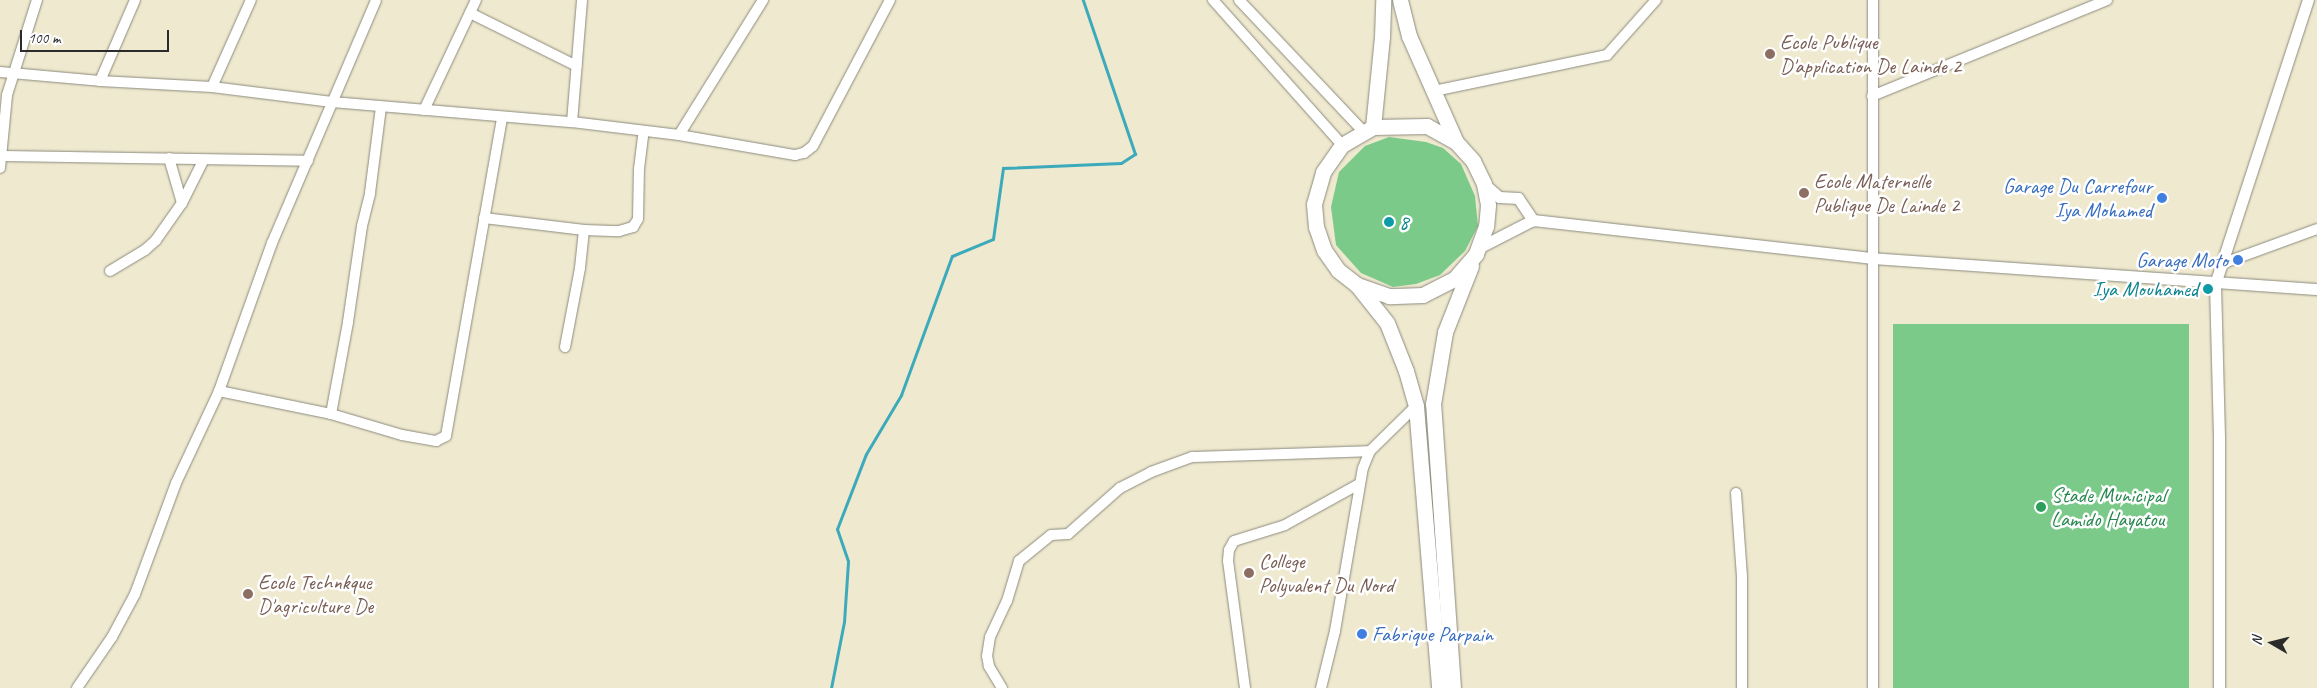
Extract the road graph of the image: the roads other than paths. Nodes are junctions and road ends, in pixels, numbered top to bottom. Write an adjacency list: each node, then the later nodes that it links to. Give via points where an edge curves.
1 (37, 0): 20 (street)
2 (135, 0): 21 (street)
3 (251, 0): 22 (street)
4 (376, 0): 26 (street)
5 (476, 0): 17 (street)
6 (582, 0): 18 (street)
7 (763, 0): 33 (street)
8 (890, 0): 33 (street, via 813,146 804,153 778,153)
9 (1213, 0): 35 (street)
10 (1239, 0): 31 (street)
11 (1383, 0): 31 (main road, via 1382,37)
12 (1400, 0): 23 (main road, via 1409,36)
13 (1656, 0): 23 (street, via 1607,55)
14 (1873, 0): 24 (street)
15 (2107, 0): 24 (street)
16 (2308, 0): 49 (street)
17 (470, 13): 18 (street); 28 (street)
18 (576, 66): 30 (street)
19 (0, 72): 20 (street)
20 (15, 74): 21 (street); 25 (street)
21 (100, 81): 22 (street)
22 (212, 87): 26 (street)
23 (1434, 91): 34 (main road)
24 (1872, 96): 48 (street)
25 (4, 98): 36 (street)
26 (332, 102): 27 (street); 39 (street)
27 (381, 106): 28 (street); 57 (street, via 370,193)
28 (424, 110): 29 (street)
29 (502, 117): 30 (street); 43 (street)
30 (572, 122): 32 (street)
31 (1368, 129): 34 (main road, via 1427,126); 35 (main road)
32 (644, 131): 33 (street); 46 (street, via 638,219 633,227 619,231)
33 (679, 135)
34 (1456, 142): 41 (main road, via 1473,161)
35 (1342, 145): 52 (main road, via 1323,172 1314,204 1316,227 1324,250 1338,270)
36 (2, 154): 37 (street); 40 (street)
37 (169, 158): 38 (street); 42 (street)
38 (203, 161): 39 (street); 42 (street)
39 (308, 162): 55 (street, via 272,243)
40 (0, 168)
41 (1484, 184): 44 (street, via 1499,197 1518,198); 47 (main road, via 1488,205 1486,226)
42 (182, 203): 50 (street, via 156,240)
43 (484, 218): 46 (street); 57 (street, via 446,436 436,441 402,435)
44 (1532, 220): 47 (street); 48 (street)
45 (2317, 229): 49 (street)
46 (584, 230): 54 (street, via 582,261)
47 (1478, 250): 52 (main road, via 1454,280 1423,294 1389,296); 66 (main road, via 1445,332 1433,404)
48 (1871, 258): 51 (street); 68 (street)
49 (2221, 264): 51 (street)
50 (110, 271)
51 (2215, 284): 53 (street); 69 (street)
52 (1357, 285): 56 (main road, via 1387,323)
53 (2317, 289)
54 (565, 347)
55 (219, 391): 57 (street); 61 (street, via 176,483 135,594 112,638)
56 (1416, 406): 58 (street); 65 (main road)
57 (331, 414)
58 (1370, 451): 59 (street); 62 (street, via 1192,457 1120,488 1068,534 1051,535 1019,561 988,646 989,666)
59 (1359, 484): 63 (street, via 1285,525 1234,541 1228,561); 64 (street, via 1335,631)
60 (1736, 492): 67 (street, via 1742,577)
61 (77, 688)
62 (1002, 688)
63 (1244, 688)
64 (1321, 688)
65 (1439, 688)
66 (1453, 688)
67 (1742, 688)
68 (1873, 688)
69 (2219, 688)

